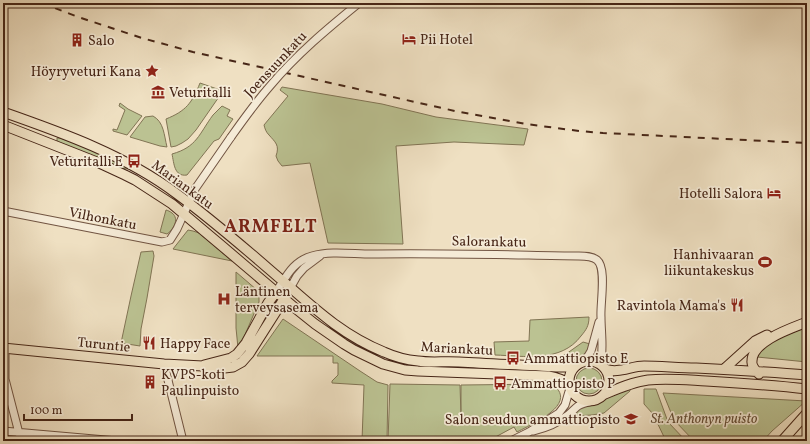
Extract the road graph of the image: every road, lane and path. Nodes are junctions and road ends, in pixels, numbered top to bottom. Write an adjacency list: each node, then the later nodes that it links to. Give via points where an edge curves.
1 (359, 3): 4 (street, Joensuunkatu, bridge, via 302,51 270,86 231,137 195,189)
2 (3, 112): 4 (main road, Mariankatu, via 121,159)
3 (3, 125): 6 (main road, Mariankatu, via 120,172 172,204)
4 (189, 203): 6 (street, Joensuunkatu); 8 (main road, Mariankatu)
5 (3, 211): 6 (street, Vilhonkatu, via 162,242 170,240)
6 (184, 215): 10 (main road, Mariankatu)
7 (322, 255): 8 (street, Salorankatu, via 302,260); 9 (street, via 304,268); 12 (street, Salorankatu, via 440,253 590,257 598,261 602,268)
8 (283, 281): 9 (main road, Mariankatu); 10 (street, Salorankatu)
9 (291, 288): 11 (street); 16 (main road, Mariankatu, via 349,335 385,353 406,359 557,367 569,367)
10 (276, 292): 11 (main road, Mariankatu); 18 (main road, Turuntie, via 237,354)
11 (284, 299): 18 (main road, Turuntie, via 242,362 226,368); 24 (main road, Mariankatu, via 344,344 394,367 418,371 549,376 561,379)
12 (600, 316): 16 (street, Salorankatu, via 591,351); 19 (street, Salorankatu)
13 (807, 322): 14 (main road)
14 (785, 330): 20 (main road, via 754,341); 21 (main road, via 766,341 754,352 752,360)
15 (4, 348): 17 (main road, Turuntie); 30 (street, via 5,379)
16 (579, 363): 19 (main road, via 593,361); 24 (main road, via 570,374)
17 (164, 364): 18 (main road, Turuntie); 34 (street)
18 (203, 366)
19 (604, 367): 20 (main road, via 613,371 644,366); 26 (main road, via 609,376)
20 (724, 370): 21 (main road)
21 (756, 371): 22 (main road); 23 (main road)
22 (807, 375)
23 (768, 385): 25 (main road); 26 (main road, via 648,380)
24 (570, 387): 27 (main road, via 579,399); 31 (street, via 562,409)
25 (807, 388)
26 (605, 394): 27 (main road)
27 (593, 401): 31 (street, via 578,406 554,424)
28 (805, 415): 36 (main road); 37 (main road)
29 (3, 431): 30 (street)
30 (18, 432): 32 (street); 33 (street)
31 (529, 432): 35 (street)
32 (21, 441)
33 (117, 441)
34 (183, 441)
35 (511, 441)
36 (782, 441)
37 (791, 441)

